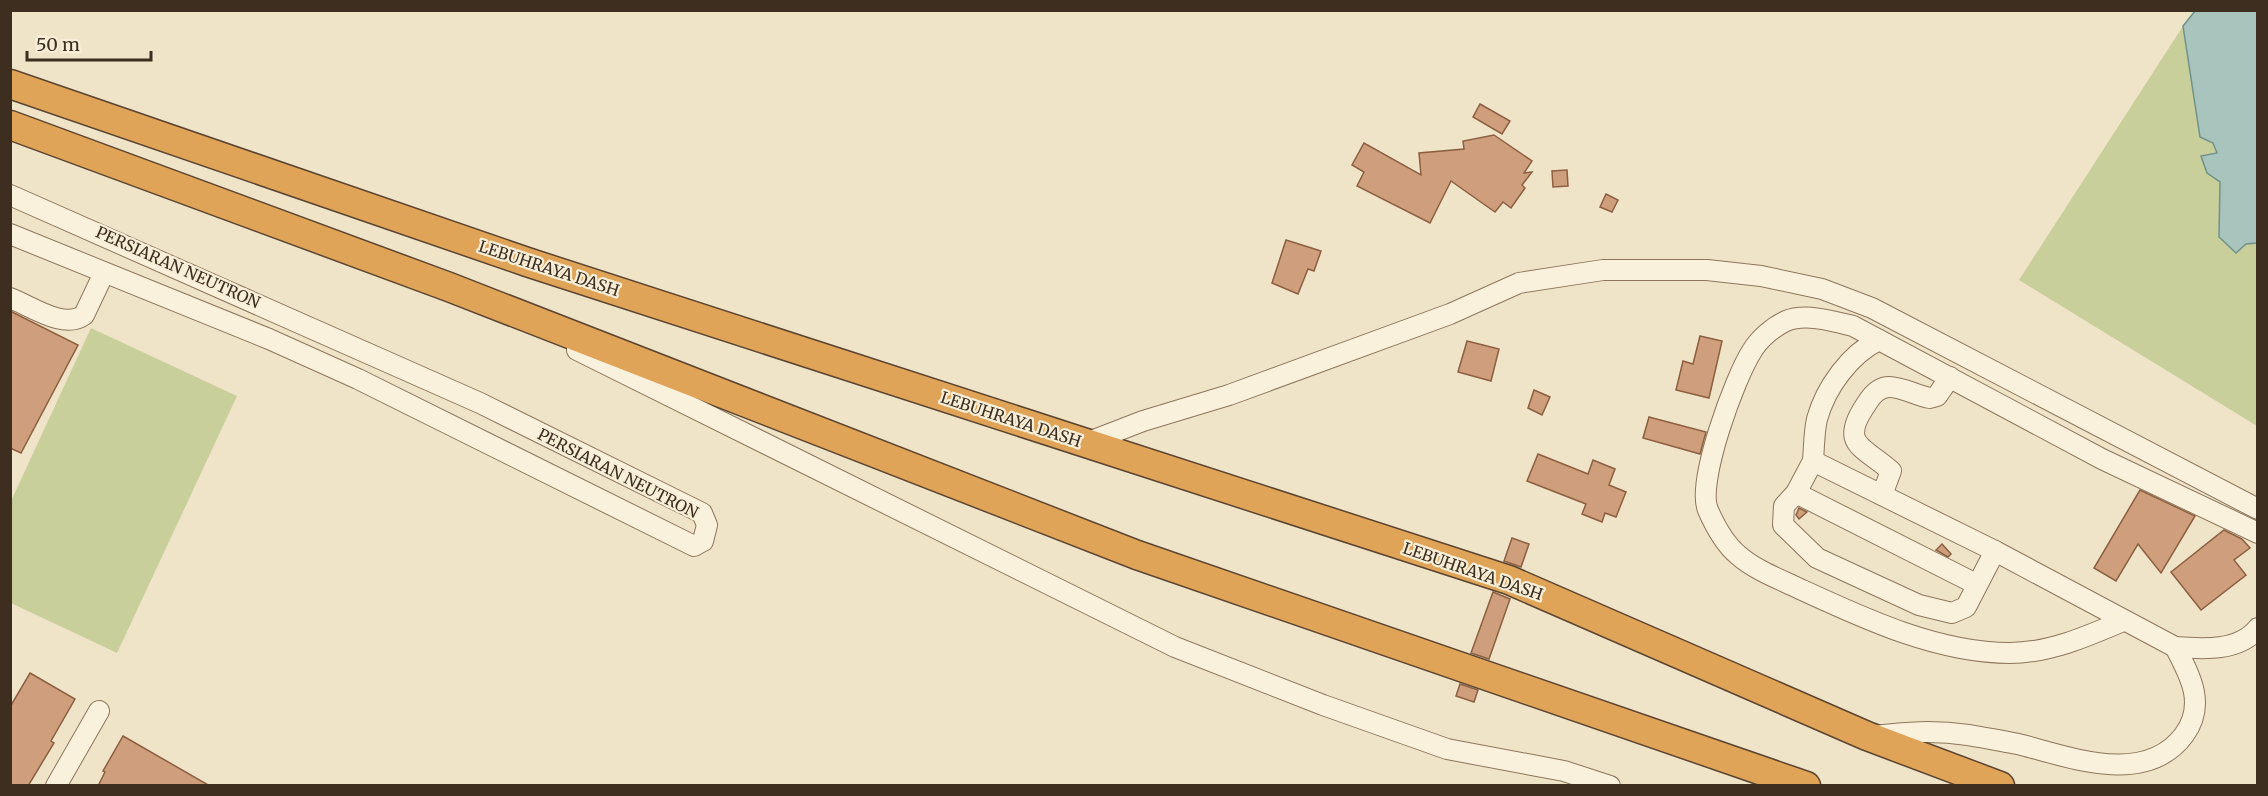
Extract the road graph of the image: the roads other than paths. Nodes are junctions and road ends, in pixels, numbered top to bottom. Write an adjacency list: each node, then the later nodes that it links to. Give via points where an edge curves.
1 (10, 84): 12 (highway, LEBUHRAYA DASH, via 527,262)
2 (10, 125): 6 (highway)
3 (10, 195): 5 (street, PERSIARAN NEUTRON, via 469,398 628,476 702,513 707,525 703,541 694,546 358,379)
4 (10, 234): 5 (street, PERSIARAN NEUTRON)
5 (104, 273): 7 (street, via 78,320 66,321)
6 (448, 287): 27 (street, via 1175,647 1447,749 1564,771); 28 (highway, via 1137,555)
7 (10, 298)
8 (1908, 328): 10 (street); 12 (street, via 1872,308 1822,290 1761,276 1707,270 1603,270 1519,283 1450,315); 16 (street)
9 (1880, 340): 10 (street); 13 (street, via 1860,349 1832,387 1817,420); 21 (street, via 1853,326 1820,319 1788,320 1752,349 1734,386 1705,484 1706,508 1738,555 1845,610 1964,649 2012,653 2055,646)
10 (1899, 348): 11 (street)
11 (1950, 377): 15 (street, via 1937,396 1930,398 1890,387 1879,390 1860,414 1853,438 1861,450 1891,471); 17 (street, via 2102,459)
12 (1086, 443): 25 (highway, LEBUHRAYA DASH, via 1509,580)
13 (1813, 461): 14 (street); 15 (street)
14 (1796, 493): 20 (street); 20 (street, via 1784,506 1783,525 1817,558 1942,612 1966,608)
15 (1882, 495): 19 (street)
16 (2251, 506): 17 (street)
17 (2235, 521): 18 (street)
18 (2258, 533)
19 (1995, 551): 20 (street); 21 (street)
20 (1976, 584)
21 (2124, 621): 23 (street)
22 (2258, 628): 23 (street, via 2232,645)
23 (2175, 648): 25 (street, via 2190,676 2197,704 2193,723 2174,748 2149,761 2111,765 1966,735 1919,730)
24 (99, 711): 26 (street)
25 (1868, 736): 29 (highway, LEBUHRAYA DASH)
26 (56, 786)
27 (1610, 786)
28 (1806, 786)
29 (2000, 786)

